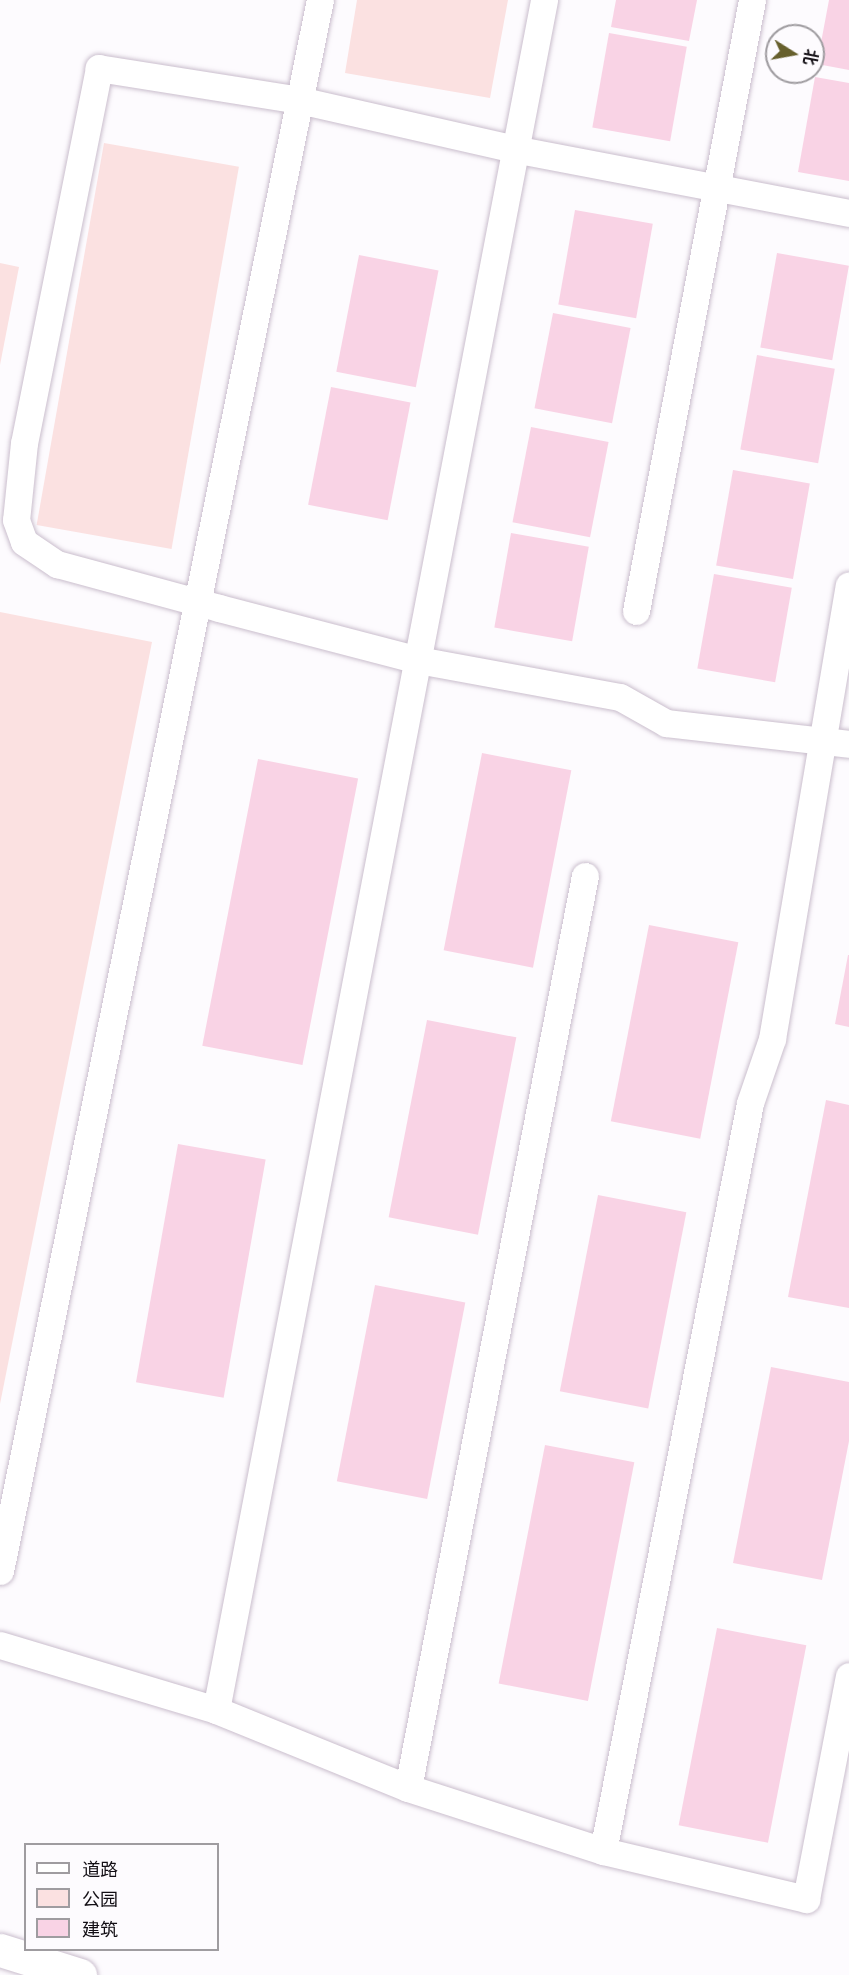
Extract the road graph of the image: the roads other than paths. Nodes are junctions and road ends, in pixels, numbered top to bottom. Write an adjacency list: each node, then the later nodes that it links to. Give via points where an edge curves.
1 (320, 0): 4 (street)
2 (544, 0): 5 (street)
3 (752, 0): 6 (street)
4 (300, 100): 5 (street); 9 (street); 9 (street, via 99,68 96,80 24,443 16,520 24,542 57,564)
5 (515, 149): 6 (street); 11 (street)
6 (717, 186): 7 (street); 10 (street)
7 (849, 213)
8 (849, 585): 12 (street)
9 (197, 602): 11 (street); 15 (street)
10 (636, 610)
11 (418, 660): 12 (street, via 620,697 666,723); 18 (street)
12 (821, 738): 13 (street); 20 (street, via 772,1039 750,1103)
13 (849, 744)
14 (585, 876): 19 (street)
15 (0, 1571)
16 (0, 1645): 18 (street)
17 (849, 1676): 20 (street, via 806,1899)
18 (216, 1710): 19 (street)
19 (408, 1788): 20 (street)
20 (603, 1851)
21 (0, 1950): 22 (street)
22 (81, 1975)

